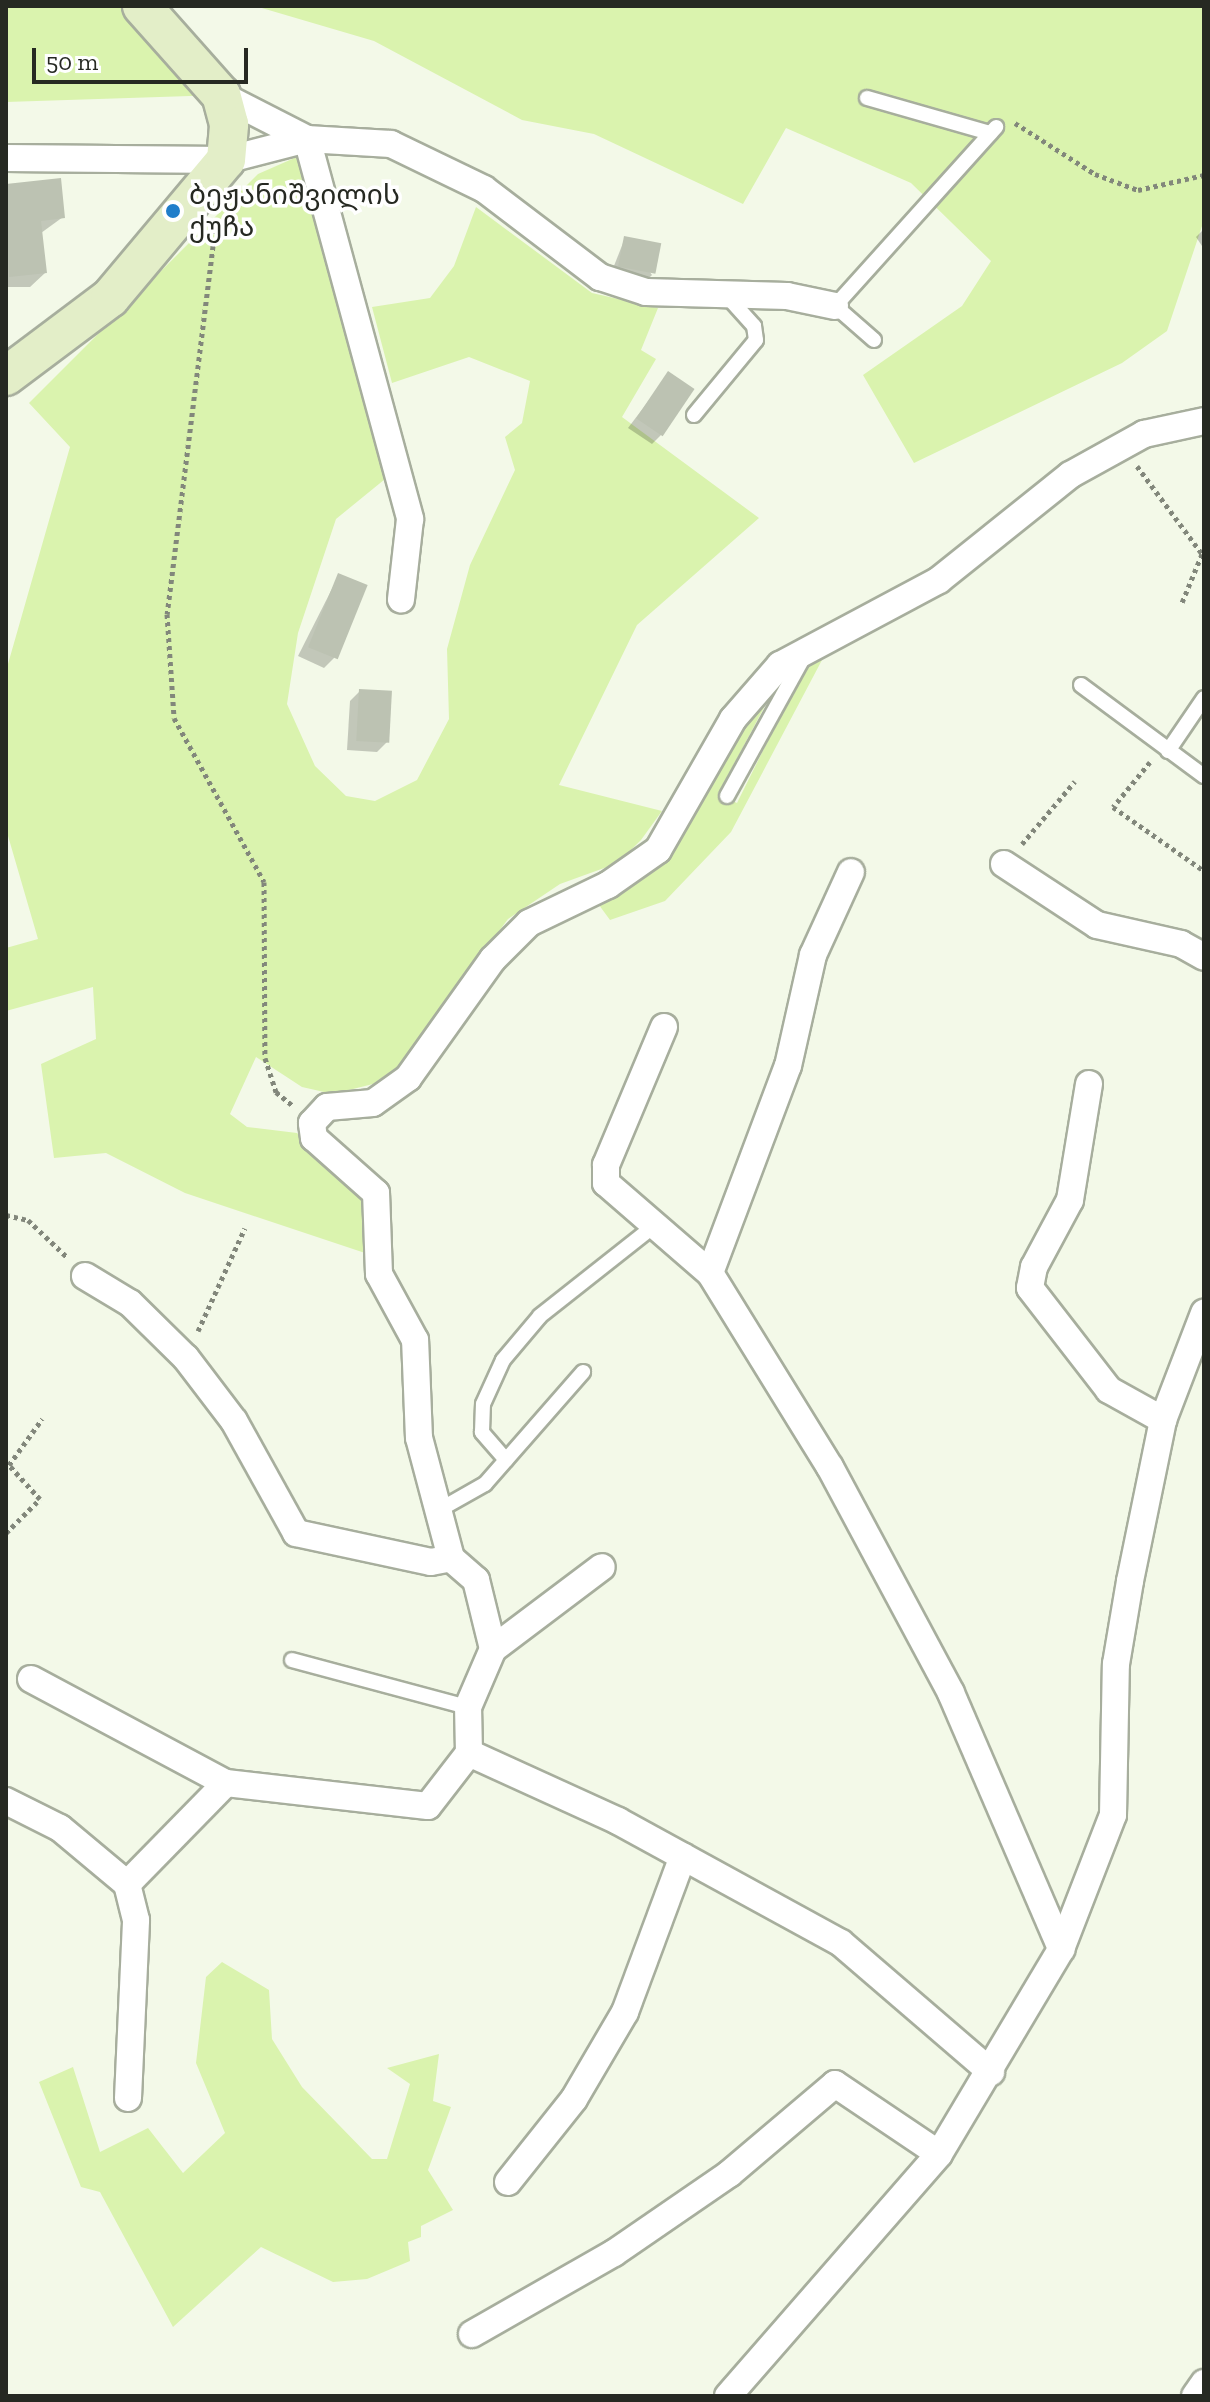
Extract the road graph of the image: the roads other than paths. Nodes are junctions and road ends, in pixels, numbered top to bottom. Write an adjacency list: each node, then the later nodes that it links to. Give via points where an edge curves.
1 (142, 6): 2 (street)
2 (221, 95): 4 (street); 6 (street, via 229,124)
3 (867, 98): 8 (lane, via 993,130)
4 (307, 139): 6 (street); 7 (street, via 391,144 484,189 600,277 646,292); 13 (street, via 410,519)
5 (6, 158): 6 (street)
6 (226, 160): 10 (street, via 110,298)
7 (727, 295): 8 (street); 11 (lane, via 754,326 756,340)
8 (835, 306): 9 (lane)
9 (874, 340)
10 (10, 369)
11 (694, 415)
12 (1204, 421): 14 (street, via 1123,445 1070,475 939,580)
13 (401, 599)
14 (823, 637): 19 (lane, via 787,679); 32 (street, via 780,665 733,719 658,850 608,885 529,923 493,959 408,1078 373,1103 327,1107 312,1123 314,1138 376,1193 379,1274 415,1340 419,1438)
15 (1081, 685): 17 (lane)
16 (1204, 698): 17 (lane)
17 (1166, 748): 18 (lane)
18 (1204, 776)
19 (727, 796)
20 (1004, 864): 22 (street, via 1097,925 1168,940)
21 (851, 872): 26 (street, via 813,955 788,1066)
22 (1204, 957)
23 (664, 1027): 25 (street, via 606,1165 606,1183)
24 (1089, 1084): 30 (street, via 1070,1200 1034,1267 1030,1288 1109,1390)
25 (654, 1226): 26 (street); 31 (lane, via 540,1316 503,1360 483,1404 482,1432)
26 (710, 1273): 44 (street, via 830,1467 951,1693)
27 (85, 1276): 33 (street, via 130,1303 186,1358 234,1421 296,1533 431,1562)
28 (1204, 1313): 30 (street)
29 (583, 1372): 31 (lane)
30 (1163, 1420): 44 (street, via 1116,1664 1113,1815)
31 (506, 1460): 32 (lane, via 468,1498)
32 (439, 1510): 33 (street)
33 (451, 1558): 35 (street, via 476,1580)
34 (602, 1567): 35 (street)
35 (493, 1649): 38 (street)
36 (292, 1660): 38 (lane)
37 (31, 1679): 40 (street)
38 (468, 1707): 39 (street)
39 (469, 1753): 40 (street, via 428,1806); 42 (street)
40 (226, 1783): 43 (street)
41 (6, 1801): 43 (street, via 60,1828)
42 (683, 1856): 45 (street, via 841,1943); 48 (street, via 625,2012 574,2099)
43 (127, 1884): 46 (street, via 136,1920)
44 (1061, 1949): 45 (street)
45 (991, 2072): 47 (street)
46 (128, 2098)
47 (939, 2154): 49 (street, via 835,2084 716,2183 614,2253); 51 (street)
48 (508, 2182)
49 (472, 2334)
50 (1204, 2383): 52 (street)
51 (728, 2396)
52 (1195, 2396)

